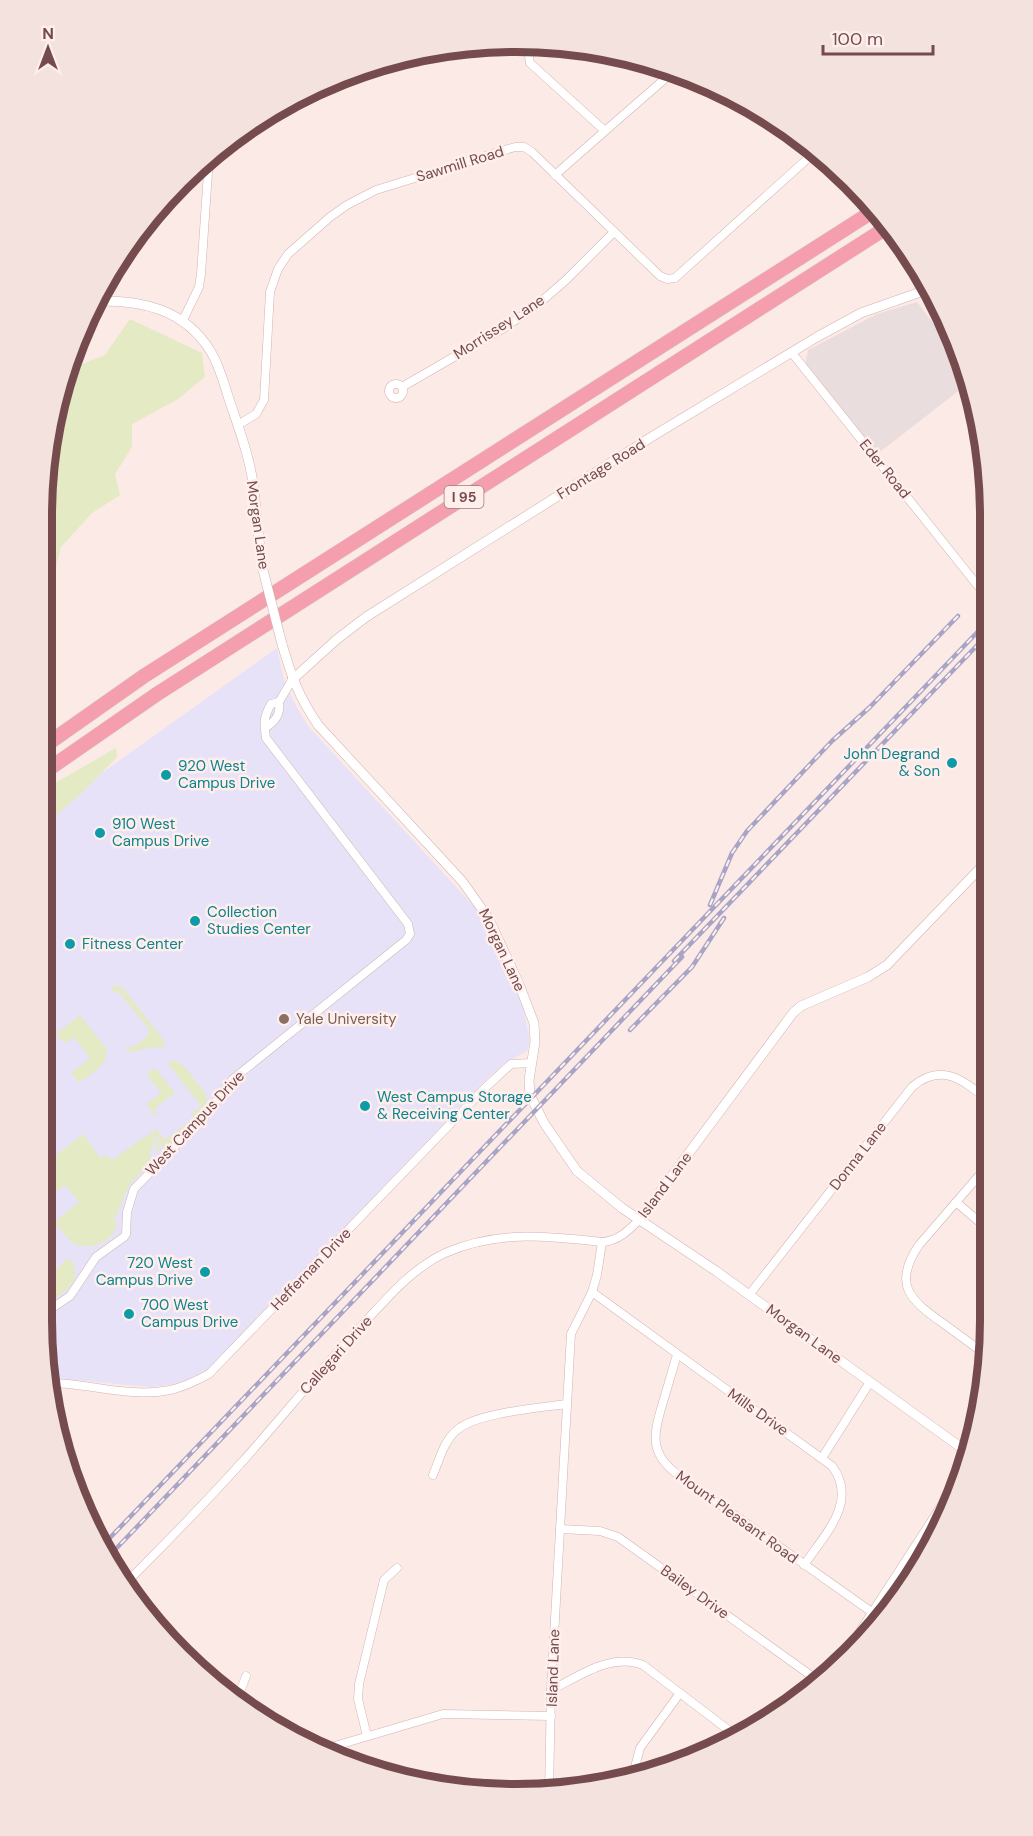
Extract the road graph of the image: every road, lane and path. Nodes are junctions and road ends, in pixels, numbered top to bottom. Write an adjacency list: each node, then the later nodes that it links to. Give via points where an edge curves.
1 (529, 52): 3 (street, via 531,63)
2 (667, 77): 3 (street)
3 (605, 131): 6 (street)
4 (809, 157): 9 (street, Sawmill Road, via 675,278 660,276)
5 (208, 170): 12 (street, via 199,287)
6 (555, 175): 9 (street, Sawmill Road); 15 (street, Sawmill Road, via 529,150 518,147 376,190 330,217 288,254 278,269 270,292 264,400 256,414)
7 (868, 214): 18 (highway, I 95, via 144,676)
8 (882, 230): 19 (highway, I 95, via 164,689)
9 (614, 232): 14 (street, Morrissey Lane, via 536,306)
10 (922, 291): 13 (street, Frontage Road, via 861,313)
11 (106, 301): 12 (street, Morgan Lane, via 148,305)
12 (182, 322): 15 (street, Morgan Lane, via 212,352)
13 (792, 353): 16 (street, Eder Road); 17 (street, Frontage Road, via 366,617)
14 (402, 387)
15 (238, 425): 17 (street, Morgan Lane, bridge, via 253,483 263,570)
16 (978, 586)
17 (292, 680): 21 (street, Morgan Lane, via 318,725 481,905 532,1018); 30 (street, West Campus Drive, via 279,702 272,704 265,715 266,738 410,927 410,934 228,1084 208,1112 134,1189 124,1237 96,1257 70,1296)
18 (52, 741)
19 (52, 767)
20 (980, 868): 25 (street, Island Lane, via 887,965 793,1013)
21 (532, 1063): 25 (street, Morgan Lane, via 530,1095 563,1153 588,1182); 34 (street, Heffernan Drive, via 511,1064 492,1082 209,1374 189,1384 149,1392)
22 (980, 1094): 29 (street, Donna Lane, via 969,1085 940,1074 912,1087)
23 (980, 1174): 24 (street)
24 (956, 1202): 26 (street); 31 (street, via 910,1258 906,1284 919,1306)
25 (639, 1220): 27 (street, Island Lane, via 620,1237); 29 (street, Morgan Lane)
26 (980, 1222)
27 (602, 1242): 28 (street, Island Lane); 43 (street, Callegari Drive, via 507,1236 467,1245 424,1266 402,1282 243,1461)
28 (592, 1292): 32 (street, Mills Drive); 35 (street, Island Lane, via 571,1334)
29 (749, 1295): 33 (street, Morgan Lane)
30 (52, 1308)
31 (980, 1350)
32 (677, 1356): 37 (street, Mills Drive); 41 (street, Mount Pleasant Road, via 655,1430 656,1445 664,1462)
33 (870, 1382): 36 (street, Morgan Lane); 37 (street)
34 (57, 1383)
35 (566, 1404): 38 (street, via 477,1419 457,1429); 40 (street, Island Lane)
36 (962, 1449)
37 (822, 1458): 41 (street, Mills Drive, via 840,1479 843,1500)
38 (433, 1475)
39 (940, 1510): 44 (street)
40 (560, 1529): 47 (street, Bailey Drive, via 613,1534); 48 (street, Island Lane)
41 (804, 1565): 44 (street, Mount Pleasant Road)
42 (397, 1568): 53 (street, via 384,1580 359,1684 357,1699)
43 (131, 1577)
44 (873, 1613): 45 (street)
45 (865, 1625)
46 (246, 1676): 49 (street)
47 (812, 1677)
48 (551, 1690): 50 (street, via 602,1665 632,1660); 51 (street, Island Lane)
49 (240, 1692)
50 (680, 1693): 52 (street); 55 (street, via 640,1748)
51 (551, 1716): 53 (street, via 443,1714); 56 (street, Island Lane)
52 (730, 1731)
53 (367, 1736): 54 (street)
54 (334, 1746)
55 (635, 1767)
56 (549, 1783)

